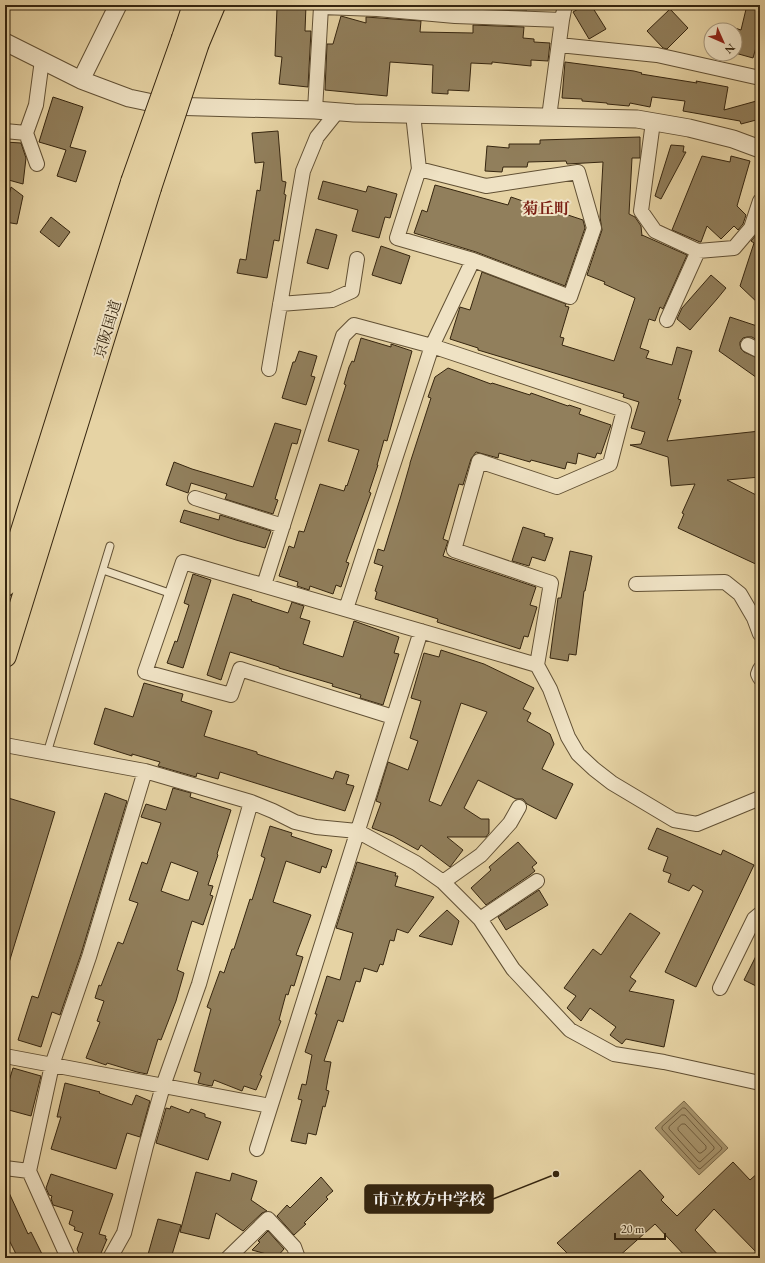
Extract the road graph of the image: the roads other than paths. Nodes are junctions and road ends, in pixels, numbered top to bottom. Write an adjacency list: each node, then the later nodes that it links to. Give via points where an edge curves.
1 (118, 5): 12 (street)
2 (194, 5): 7 (highway, 京阪国道)
3 (214, 5): 7 (highway, 京阪国道)
4 (565, 5): 6 (street)
5 (457, 10): 6 (street); 13 (street, via 321,6)
6 (562, 20): 9 (street)
7 (190, 41): 23 (highway, 京阪国道, bridge)
8 (5, 42): 10 (street)
9 (559, 45): 11 (street, via 657,55); 16 (street)
10 (42, 60): 12 (street); 19 (street, via 36,104)
11 (760, 78)
12 (81, 80): 13 (street, via 129,98 167,106)
13 (315, 110): 14 (street)
14 (337, 112): 15 (street); 28 (street, via 317,137 303,171)
15 (413, 114): 16 (street); 22 (street)
16 (549, 117): 17 (street, via 637,119)
17 (653, 122): 20 (street, via 689,128); 25 (street, via 641,212 655,231)
18 (5, 131): 19 (street)
19 (26, 133): 21 (street)
20 (760, 149)
21 (37, 164)
22 (419, 169): 27 (street, via 397,238); 27 (street, via 486,186 578,172 594,228 570,297)
23 (141, 185): 37 (highway, 京阪国道); 43 (highway, 京阪国道)
24 (760, 201): 25 (street, via 751,228 734,248)
25 (698, 250): 29 (street)
26 (357, 259): 28 (street, via 352,291 332,300)
27 (473, 260): 30 (street)
28 (280, 304): 31 (street)
29 (667, 320)
30 (432, 346): 33 (street, via 354,325 343,336); 40 (street); 44 (street, via 624,410 610,464 557,487 478,461 454,550 551,583)
31 (269, 369)
32 (195, 498): 33 (street)
33 (283, 526): 38 (street)
34 (110, 546): 35 (lane)
35 (103, 570): 39 (lane); 49 (lane)
36 (636, 584): 42 (street, via 725,582 740,594)
37 (5, 585)
38 (264, 585): 39 (street, via 183,562); 40 (street)
39 (172, 594): 47 (street, via 145,672 231,695 240,669)
40 (346, 609): 41 (street)
41 (421, 631): 44 (street); 47 (street)
42 (760, 634)
43 (5, 656)
44 (537, 664): 51 (street, via 550,689 568,737 578,754 612,783 668,817 697,824)
45 (760, 669): 46 (street)
46 (760, 678)
47 (393, 717): 54 (street)
48 (5, 745): 49 (street)
49 (46, 753): 50 (street)
50 (145, 771): 52 (street); 61 (street, via 89,957)
51 (760, 798)
52 (251, 802): 54 (street, via 295,822); 63 (street, via 199,984)
53 (519, 807): 56 (street, via 510,823 481,855)
54 (357, 831): 56 (street, via 416,863); 64 (street)
55 (537, 881): 58 (street)
56 (444, 882): 58 (street)
57 (760, 914): 59 (street, via 754,919)
58 (480, 919): 62 (street, via 514,969 570,1030 614,1054)
59 (720, 988)
60 (5, 1056): 61 (street)
61 (52, 1065): 63 (street); 67 (street)
62 (760, 1083)
63 (163, 1086): 64 (street); 69 (street, via 124,1232)
64 (270, 1106): 65 (street)
65 (257, 1149)
66 (5, 1168): 67 (street)
67 (29, 1171): 68 (street)
68 (68, 1258)
69 (110, 1258)
70 (228, 1258): 71 (street, via 268,1219 294,1247)
71 (298, 1258)

